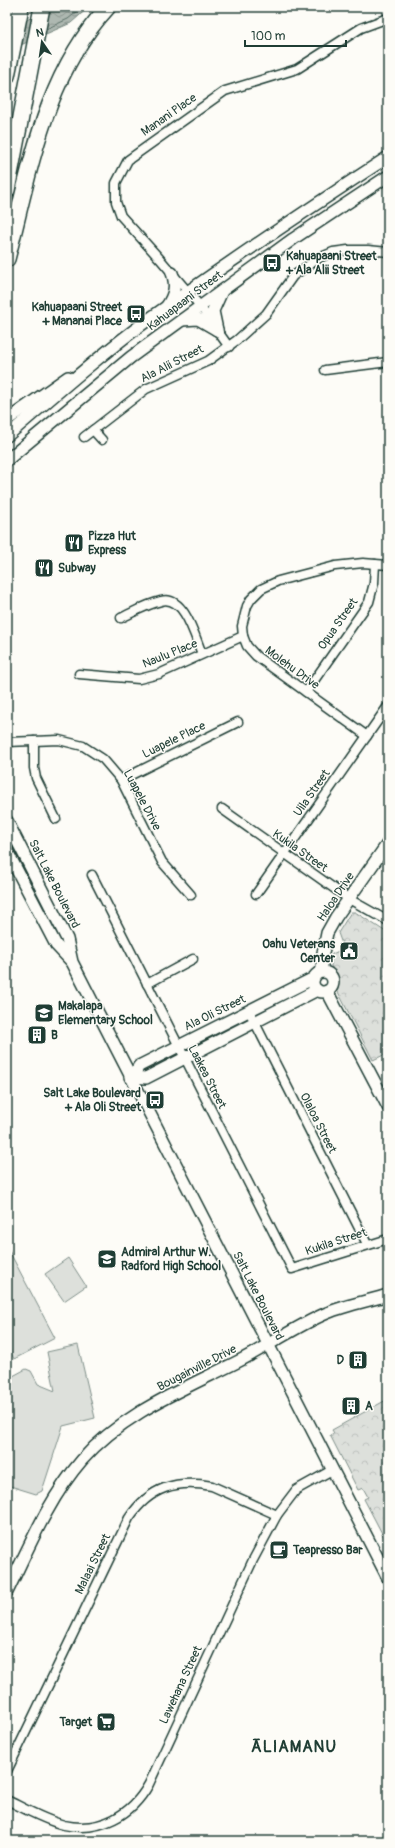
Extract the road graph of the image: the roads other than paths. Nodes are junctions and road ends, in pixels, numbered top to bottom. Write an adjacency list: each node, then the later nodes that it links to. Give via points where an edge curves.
1 (42, 7): 8 (highway)
2 (108, 7): 10 (highway, via 81,42 54,93 40,132)
3 (20, 10): 5 (highway)
4 (388, 18): 11 (street, Manani Place, via 361,28 296,69 225,91 128,160 116,183 116,202 121,216)
5 (7, 76)
6 (388, 157): 13 (main road, Kahuapaani Street)
7 (388, 176): 12 (main road, Kahuapaani Street)
8 (7, 190)
9 (388, 252): 18 (street, Ala Alii Street, via 348,250 333,252 320,258 293,276 266,314)
10 (7, 259)
11 (172, 273): 13 (street, Manani Place); 15 (main road, via 175,284 172,298)
12 (222, 290): 14 (main road, Kahuapaani Street); 17 (main road, via 213,311)
13 (187, 292): 14 (street, Manani Place); 15 (main road, Kahuapaani Street)
14 (200, 306): 16 (main road, Kahuapaani Street); 17 (street, Manani Place)
15 (166, 308): 19 (main road, Kahuapaani Street)
16 (182, 320): 17 (main road, via 198,319); 27 (main road, Kahuapaani Street, via 131,357)
17 (217, 330): 18 (street, Manani Place)
18 (229, 347): 23 (street, Ala Alii Street, via 208,361 146,389)
19 (110, 349): 22 (main road); 24 (main road, Kahuapaani Street)
20 (388, 362): 21 (street)
21 (325, 370)
22 (7, 420)
23 (93, 430): 25 (street, Ala Alii Street); 26 (street)
24 (7, 436)
25 (84, 437)
26 (102, 440)
27 (7, 460)
28 (375, 564): 29 (street); 31 (street, via 335,566 269,584 256,593 247,606 243,620); 34 (street, Opua Street, via 369,602)
29 (388, 565)
30 (121, 618): 32 (street, via 162,600 174,602 184,612)
31 (243, 636): 32 (street, Naulu Place); 34 (street, Molehu Drive, via 247,646 256,656)
32 (202, 654): 33 (street, Naulu Place, via 158,674 139,679)
33 (79, 674)
34 (306, 692): 37 (street, Molehu Drive)
35 (388, 706): 37 (street, Uila Street)
36 (238, 722): 40 (street, Luapele Place)
37 (367, 736): 46 (street, Uila Street)
38 (34, 741): 39 (street, Luapele Drive); 40 (street, Luapele Drive, via 59,740 83,746 104,759); 42 (street, via 36,778)
39 (7, 742)
40 (121, 780): 49 (street, Luapele Drive, via 162,862)
41 (222, 809): 46 (street, Kukila Street)
42 (56, 819)
43 (7, 821): 53 (main road, Salt Lake Boulevard, via 67,939)
44 (388, 843): 50 (main road, Haloa Drive)
45 (7, 851): 53 (main road, Salt Lake Boulevard, via 56,945)
46 (284, 854): 48 (street, Uila Street); 50 (street, Kukila Street)
47 (92, 875): 55 (street, Laakea Street)
48 (256, 894)
49 (191, 895)
50 (349, 899): 51 (street, Kukila Street); 54 (main road, Haloa Drive, via 327,933)
51 (388, 921)
52 (193, 959): 55 (street)
53 (72, 962): 61 (main road, Salt Lake Boulevard)
54 (318, 975): 56 (main road, via 314,986); 56 (main road, via 331,975 334,980 332,987); 57 (main road, Ala Oli Street)
55 (147, 984): 59 (street, Laakea Street)
56 (322, 990): 58 (main road); 62 (main road)
57 (249, 1011): 58 (street, Olaloa Street); 59 (main road, Ala Oli Street)
58 (254, 1023): 60 (main road); 64 (street, Olaloa Street)
59 (178, 1046): 60 (street, Laakea Street); 61 (main road, Ala Oli Street, via 139,1066)
60 (184, 1058): 61 (main road, via 146,1078); 65 (street, Laakea Street)
61 (131, 1077): 67 (main road, Salt Lake Boulevard)
62 (388, 1107)
63 (388, 1238): 64 (street, Kukila Street)
64 (367, 1244): 65 (street, Kukila Street)
65 (292, 1269)
66 (388, 1295): 67 (main road, Bougainville Drive, via 327,1313)
67 (269, 1345): 68 (main road, Salt Lake Boulevard); 71 (main road, Bougainville Drive, via 147,1406 92,1449 71,1472 49,1508)
68 (332, 1470): 69 (street, Lawehana Street, via 296,1490); 70 (main road, Salt Lake Boulevard)
69 (277, 1515): 72 (street, Malaai Street, via 203,1484 167,1486 142,1502 129,1518); 73 (street, Lawehana Street, via 253,1560 149,1784 137,1803 124,1814 108,1822 74,1826 52,1821)
70 (388, 1578)
71 (7, 1592)
72 (7, 1771)
73 (7, 1800)

